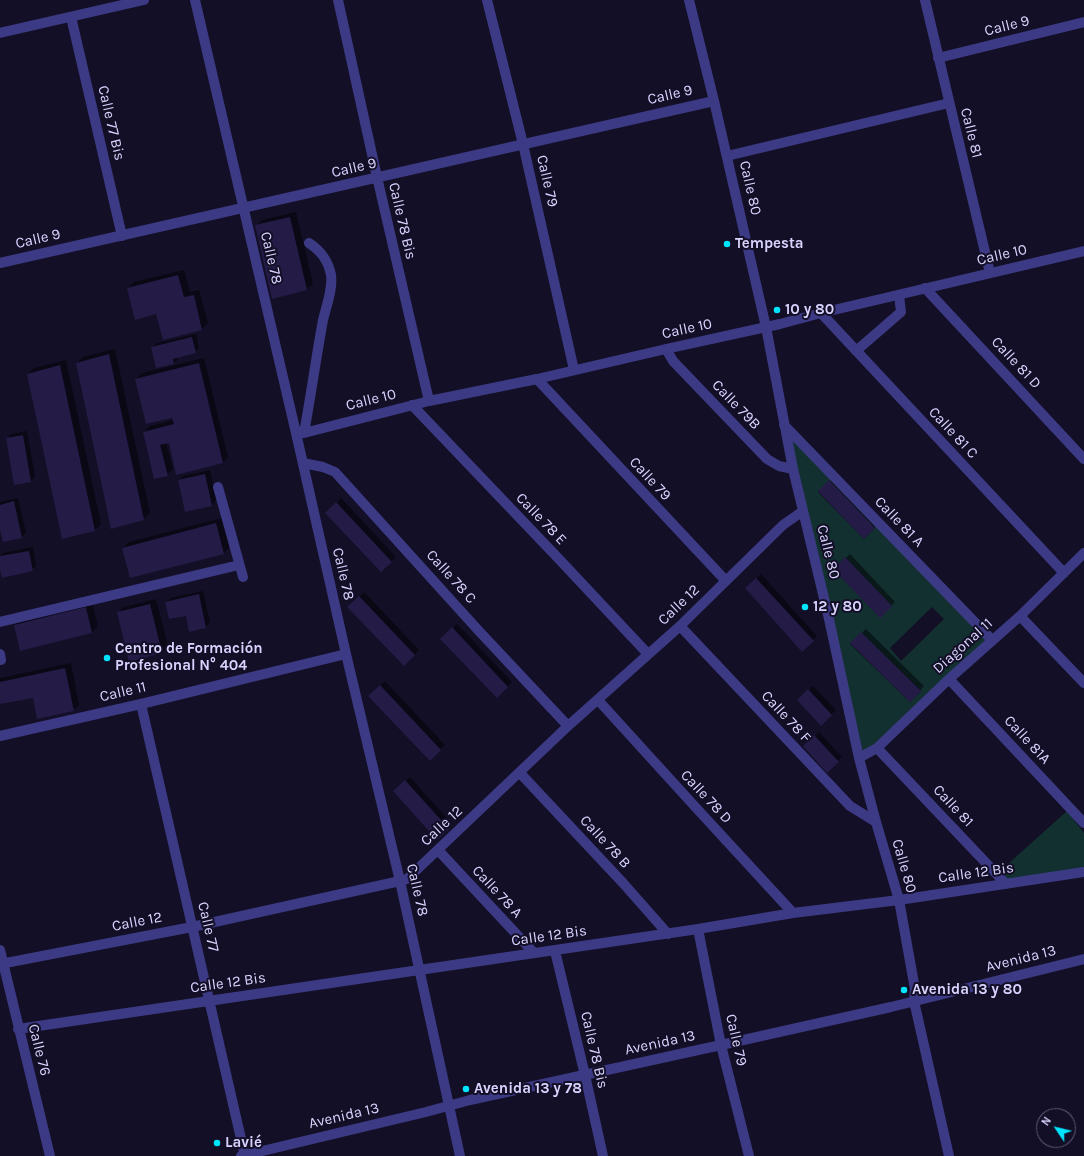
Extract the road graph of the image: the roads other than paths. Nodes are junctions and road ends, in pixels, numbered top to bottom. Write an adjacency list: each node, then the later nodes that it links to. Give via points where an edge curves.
1 (144, 0): 7 (street)
2 (195, 0): 16 (street, Calle 78)
3 (338, 0): 15 (street, Calle 78 Bis)
4 (487, 0): 13 (street, Calle 79)
5 (689, 0): 11 (street, Calle 80)
6 (925, 0): 10 (street, Calle 81)
7 (71, 17): 9 (street); 17 (street, Calle 77 Bis)
8 (1084, 22): 10 (street, Calle 9)
9 (0, 33)
10 (938, 58): 12 (street, Calle 81)
11 (714, 101): 13 (street, Calle 9); 14 (street, Calle 80)
12 (949, 103): 14 (street); 21 (street, Calle 81)
13 (523, 144): 15 (street, Calle 9); 28 (street, Calle 79)
14 (727, 156): 25 (street, Calle 80)
15 (377, 177): 16 (street, Calle 9); 30 (street, Calle 78 Bis)
16 (244, 208): 17 (street, Calle 9); 33 (street, Calle 78)
17 (122, 236): 20 (street, Calle 9)
18 (309, 243): 33 (street, via 325,258 331,277)
19 (1084, 251): 21 (street, Calle 10)
20 (0, 264)
21 (990, 273): 22 (street, Calle 10)
22 (925, 288): 23 (street, Calle 10); 34 (street, Calle 81 D)
23 (899, 295): 24 (street, Calle 10); 27 (street, via 900,312)
24 (821, 313): 25 (street, Calle 10); 27 (street, Calle 81 C)
25 (766, 327): 26 (street, Calle 10); 32 (street, Calle 80)
26 (666, 349): 28 (street, Calle 10); 36 (street, Calle 79B, via 673,361 767,459 779,466)
27 (856, 351): 41 (street, Calle 81 C)
28 (574, 370): 29 (street, Calle 10)
29 (536, 379): 30 (street, Calle 10); 43 (street, Calle 79)
30 (429, 401): 31 (street, Calle 10)
31 (412, 405): 33 (street, Calle 10); 49 (street, Calle 78 E)
32 (784, 425): 36 (street, Calle 80); 47 (street, Calle 81 A)
33 (300, 433): 35 (street, Calle 78)
34 (1084, 459)
35 (303, 463): 48 (street, Calle 78); 54 (street, Calle 78 C, via 323,466 335,472)
36 (793, 469): 38 (street, Calle 80)
37 (218, 487): 40 (street)
38 (803, 512): 43 (street, Calle 12, via 783,526); 57 (street, Calle 80)
39 (1084, 553): 41 (street, Diagonal 11)
40 (239, 564): 42 (street); 45 (street)
41 (1064, 573): 44 (street, Diagonal 11)
42 (242, 577)
43 (726, 581): 46 (street, Calle 12)
44 (1020, 616): 47 (street, Diagonal 11); 51 (street)
45 (0, 622)
46 (680, 626): 49 (street, Calle 12); 59 (street, Calle 78 F, via 850,806)
47 (992, 640): 50 (street, Diagonal 11)
48 (346, 654): 53 (street, Calle 11); 63 (street, Calle 78)
49 (648, 654): 52 (street, Calle 12)
50 (949, 678): 56 (street, Diagonal 11); 60 (street, Calle 81A)
51 (1084, 683)
52 (598, 700): 54 (street, Calle 12); 66 (street, Calle 78 D)
53 (141, 704): 55 (street, Calle 11); 67 (street, Calle 77)
54 (568, 726): 58 (street, Calle 12)
55 (0, 736)
56 (877, 748): 57 (street, Diagonal 11); 64 (street, Calle 81)
57 (859, 758): 59 (street, Calle 80)
58 (520, 773): 61 (street, Calle 12); 69 (street, Calle 78 B)
59 (876, 822): 65 (street, Calle 80)
60 (1084, 823)
61 (438, 850): 63 (street, Calle 12, via 408,878); 72 (street, Calle 78 A)
62 (1084, 872): 64 (street, Calle 12 Bis)
63 (400, 881): 67 (street, Calle 12); 75 (street, Calle 78)
64 (1006, 884): 65 (street, Calle 12 Bis)
65 (899, 900): 66 (street, Calle 12 Bis); 77 (street, Calle 80, via 915,989)
66 (793, 913): 68 (street, Calle 12 Bis)
67 (192, 927): 74 (street, Calle 12); 76 (street, Calle 77)
68 (698, 929): 69 (street, Calle 12 Bis); 79 (street, Calle 79)
69 (668, 934): 71 (street, Calle 12 Bis)
70 (0, 950): 74 (street, Calle 76)
71 (555, 950): 72 (street, Calle 12 Bis); 80 (street, Calle 78 Bis)
72 (534, 953): 75 (street, Calle 12 Bis)
73 (1084, 959): 77 (street, Avenida 13)
74 (2, 964): 78 (street, Calle 76)
75 (419, 970): 76 (street, Calle 12 Bis); 81 (street, Calle 78)
76 (209, 1001): 78 (street, Calle 12 Bis); 83 (street, Calle 77)
77 (914, 1001): 79 (street, Avenida 13); 87 (street, Calle 80)
78 (18, 1029): 82 (street, Calle 76)
79 (721, 1046): 80 (street, Avenida 13); 86 (street, Calle 79)
80 (585, 1074): 81 (street, Avenida 13); 85 (street, Calle 78 Bis)
81 (448, 1105): 83 (street, Avenida 13); 84 (street, Calle 78)
82 (50, 1156)
83 (244, 1156)
84 (460, 1156)
85 (603, 1156)
86 (749, 1156)
87 (950, 1156)

